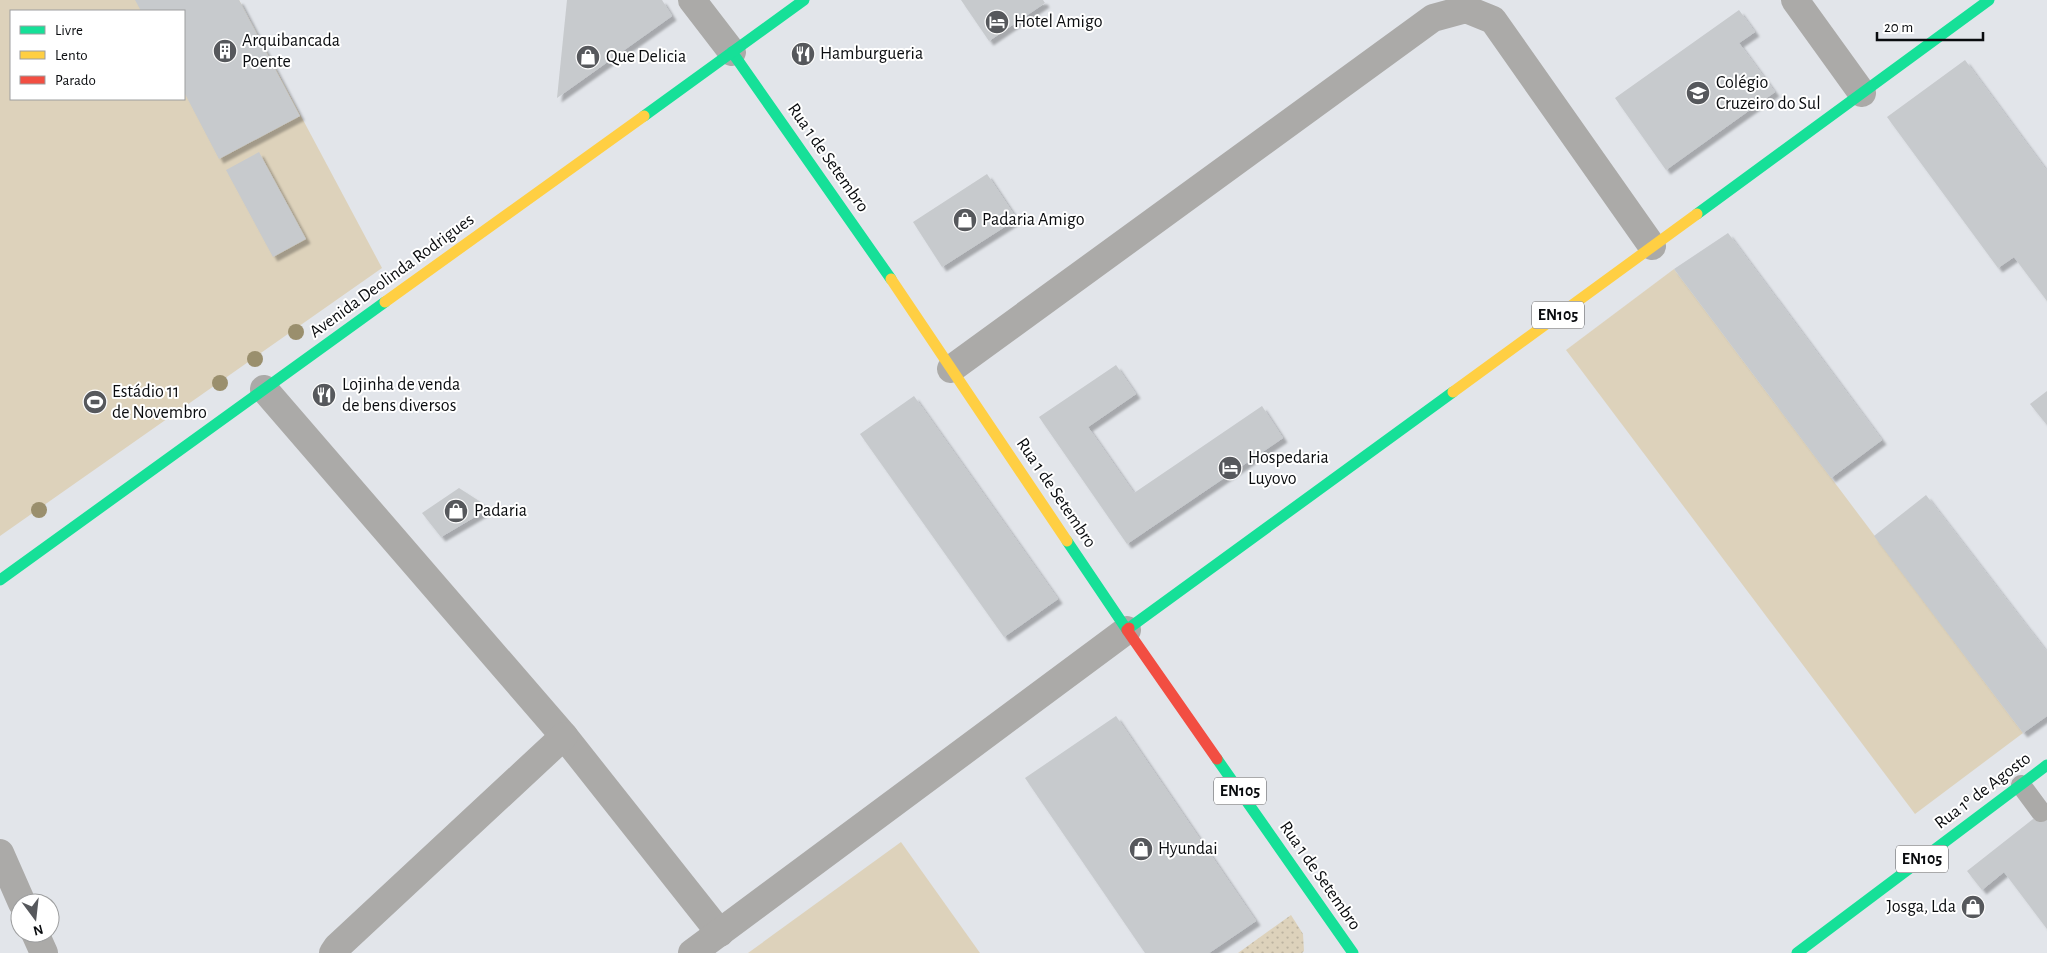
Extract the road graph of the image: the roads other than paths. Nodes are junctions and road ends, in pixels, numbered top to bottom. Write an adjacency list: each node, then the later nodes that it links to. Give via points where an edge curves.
1 (692, 0): 5 (street)
2 (804, 0): 5 (main road, Avenida Deolinda Rodrigues)
3 (1795, 0): 6 (street)
4 (1989, 0): 6 (main road, EN105)
5 (732, 52): 8 (main road, Rua 1 de Setembro); 9 (main road, Avenida Deolinda Rodrigues)
6 (1862, 93): 7 (main road, EN105)
7 (1652, 246): 8 (street, via 1493,20 1466,9 1433,18); 11 (main road, EN105)
8 (951, 369): 11 (main road, Rua 1 de Setembro)
9 (264, 389): 10 (main road, Avenida Deolinda Rodrigues); 12 (street)
10 (0, 580)
11 (1127, 630): 18 (street); 21 (main road, Rua 1 de Setembro / EN105)
12 (564, 736): 18 (street); 19 (street)
13 (2047, 765): 14 (main road, Rua 1º de Agosto / EN105)
14 (2020, 785): 15 (lane); 22 (main road, Rua 1º de Agosto / EN105)
15 (2041, 812)
16 (0, 853): 17 (street)
17 (18, 893)
18 (720, 933): 20 (street)
19 (333, 953)
20 (692, 953)
21 (1353, 953)
22 (1796, 953)

